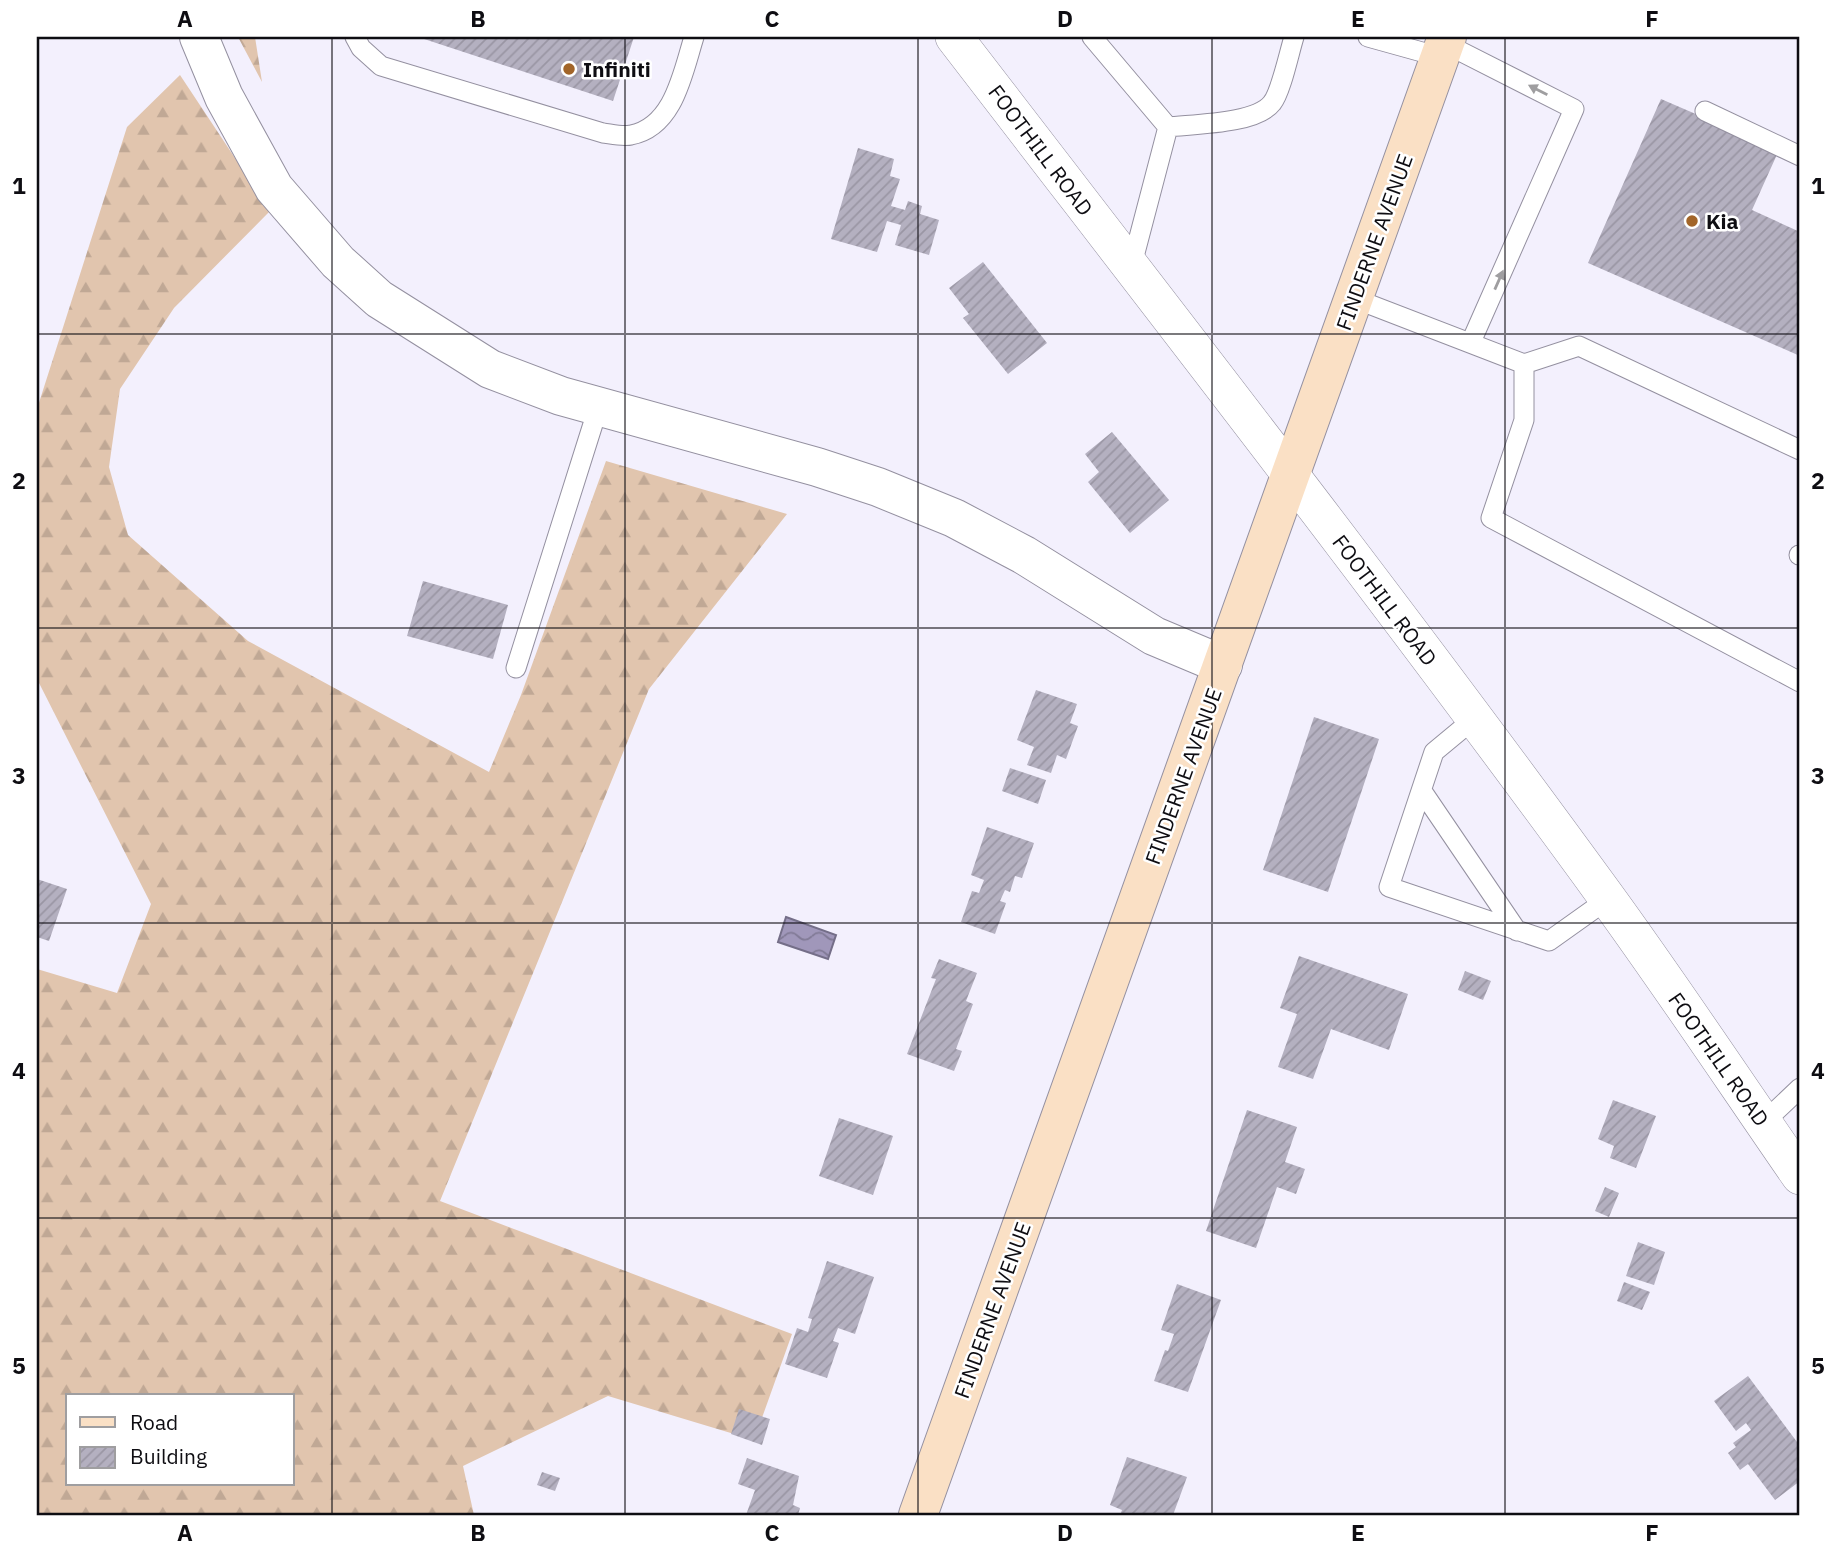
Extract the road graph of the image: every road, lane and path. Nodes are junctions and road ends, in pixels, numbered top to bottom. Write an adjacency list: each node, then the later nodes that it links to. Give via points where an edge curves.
1 (199, 37): 16 (street, via 224,97 274,188 338,262 379,299 490,369)
2 (355, 37): 3 (lane, via 381,66 603,133 630,136 655,125 674,98)
3 (694, 37)
4 (954, 37): 12 (street, FOOTHILL ROAD)
5 (1091, 37): 10 (lane)
6 (1294, 37): 10 (lane, via 1274,102 1264,112)
7 (1368, 37): 8 (lane)
8 (1444, 46): 13 (main road, FINDERNE AVENUE); 14 (lane, one-way to 8, via 1574,109)
9 (1705, 111): 11 (lane)
10 (1168, 127): 12 (lane)
11 (1800, 156)
12 (1132, 268): 18 (street, FOOTHILL ROAD)
13 (1353, 298): 14 (lane); 18 (main road, FINDERNE AVENUE)
14 (1471, 342): 15 (lane)
15 (1524, 364): 17 (lane, via 1579,346); 21 (lane, via 1524,420 1491,518)
16 (599, 405): 19 (street, via 817,467 954,518 1024,555 1154,636); 20 (lane)
17 (1800, 450)
18 (1291, 474): 19 (main road, FINDERNE AVENUE); 22 (street, FOOTHILL ROAD)
19 (1223, 665): 29 (main road, FINDERNE AVENUE)
20 (516, 668)
21 (1800, 682)
22 (1475, 718): 23 (lane, via 1434,752); 24 (street, FOOTHILL ROAD)
23 (1422, 791): 25 (lane); 25 (lane, via 1389,887)
24 (1608, 899): 25 (lane, via 1549,940); 27 (street, FOOTHILL ROAD)
25 (1517, 931)
26 (1800, 1088): 27 (lane)
27 (1763, 1123): 28 (street, FOOTHILL ROAD)
28 (1800, 1176)
29 (918, 1515)

